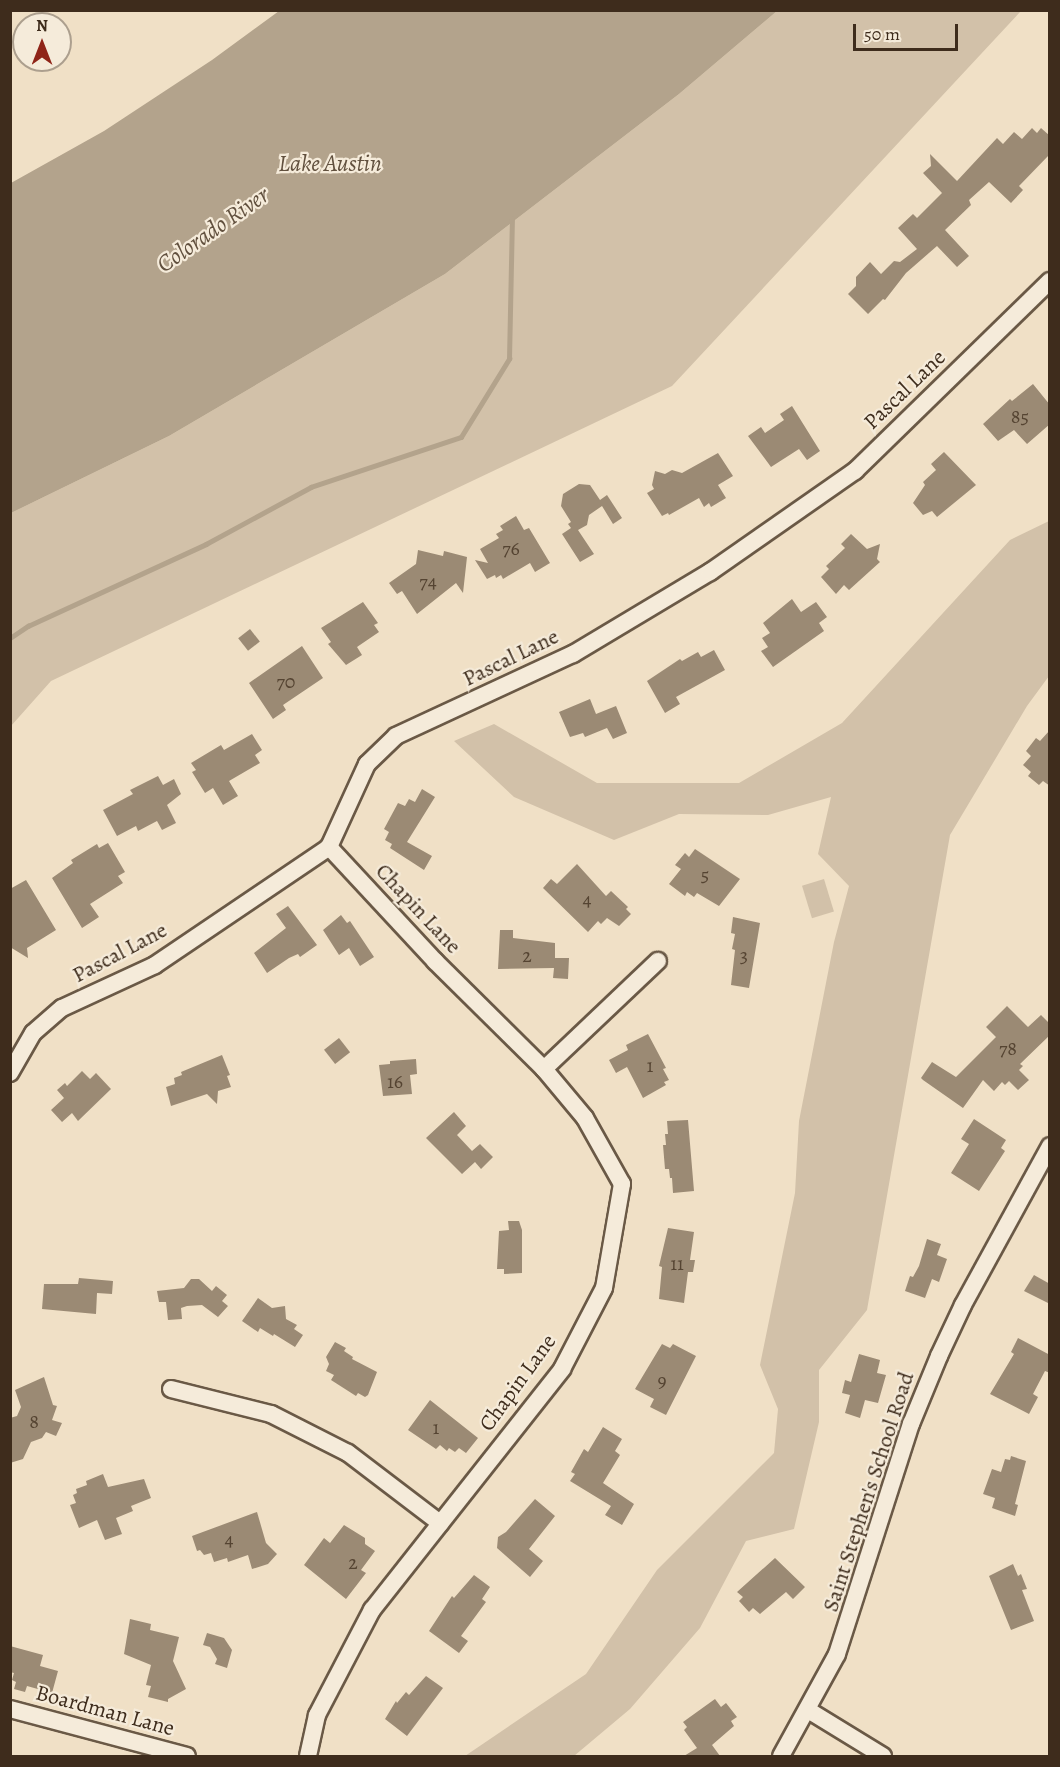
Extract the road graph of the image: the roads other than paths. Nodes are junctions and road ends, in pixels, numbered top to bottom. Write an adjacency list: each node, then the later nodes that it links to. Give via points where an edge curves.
1 (1050, 281): 2 (street, Pascal Lane, via 855,471 710,572 564,658 396,736 367,764)
2 (329, 847): 4 (street, Chapin Lane); 5 (street, Pascal Lane, via 155,964 62,1008 33,1033)
3 (658, 961): 4 (street)
4 (544, 1070): 8 (street, Chapin Lane, via 585,1118 622,1184 604,1288 562,1370)
5 (10, 1073)
6 (1050, 1146): 10 (street, Saint Stephen's School Road, via 963,1305 931,1374 911,1424 848,1627)
7 (171, 1389): 8 (street, via 271,1414 348,1453)
8 (440, 1523): 12 (street, Chapin Lane, via 372,1610 317,1715)
9 (10, 1709): 11 (street, Boardman Lane)
10 (808, 1710): 13 (street, Saint Stephen's School Road); 14 (street)
11 (187, 1756)
12 (308, 1756)
13 (781, 1756)
14 (883, 1756)

